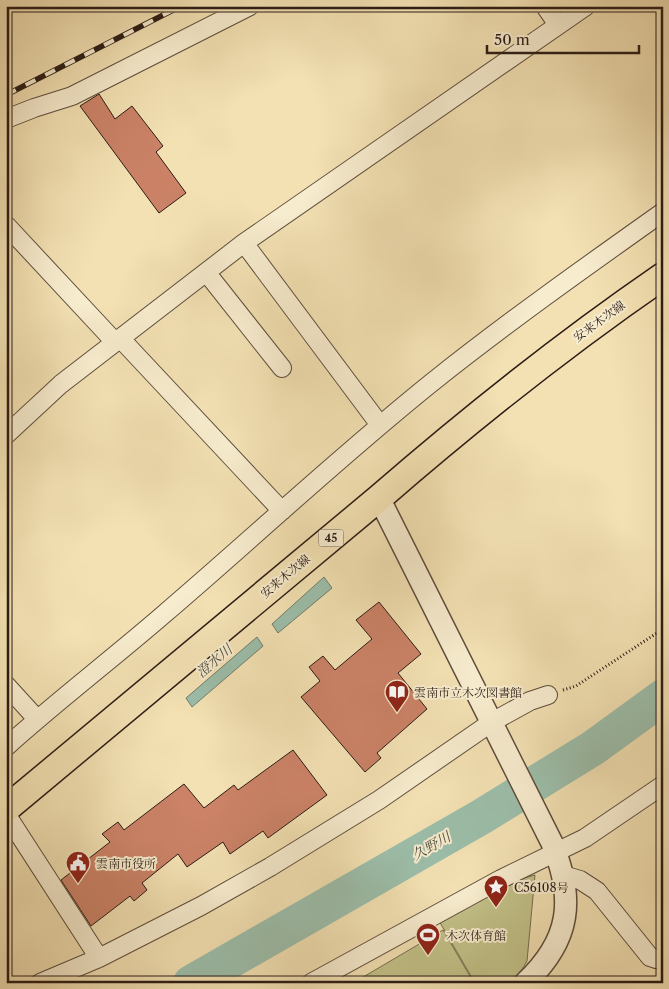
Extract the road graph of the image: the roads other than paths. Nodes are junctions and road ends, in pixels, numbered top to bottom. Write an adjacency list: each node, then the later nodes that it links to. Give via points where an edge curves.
1 (250, 6): 5 (street, via 72,96)
2 (545, 6): 4 (street)
3 (586, 6): 4 (street)
4 (558, 25): 8 (street)
5 (6, 119)
6 (663, 212): 13 (street, via 505,326)
7 (6, 225): 11 (street)
8 (244, 243): 9 (street); 13 (street)
9 (206, 272): 11 (street); 12 (street)
10 (663, 276): 15 (main road, 安来木次線 / 45, via 589,327 432,451)
11 (118, 340): 14 (street, via 62,384); 16 (street)
12 (282, 368)
13 (380, 425): 16 (street)
14 (6, 435)
15 (379, 498): 20 (street); 23 (main road, 安来木次線 / 45)
16 (282, 512): 19 (street)
17 (6, 685): 19 (street)
18 (548, 695): 20 (street, via 530,701)
19 (37, 719): 21 (street)
20 (495, 728): 25 (street); 28 (street, via 270,867)
21 (6, 747)
22 (663, 786): 25 (street, via 585,838)
23 (6, 808)
24 (6, 814): 28 (street)
25 (554, 848): 26 (street); 30 (street)
26 (563, 875): 27 (street, via 580,880 597,891 650,957); 31 (street, via 566,901 561,934 554,950)
27 (663, 956)
28 (99, 958): 29 (street)
29 (40, 983)
30 (311, 983)
31 (525, 983)

